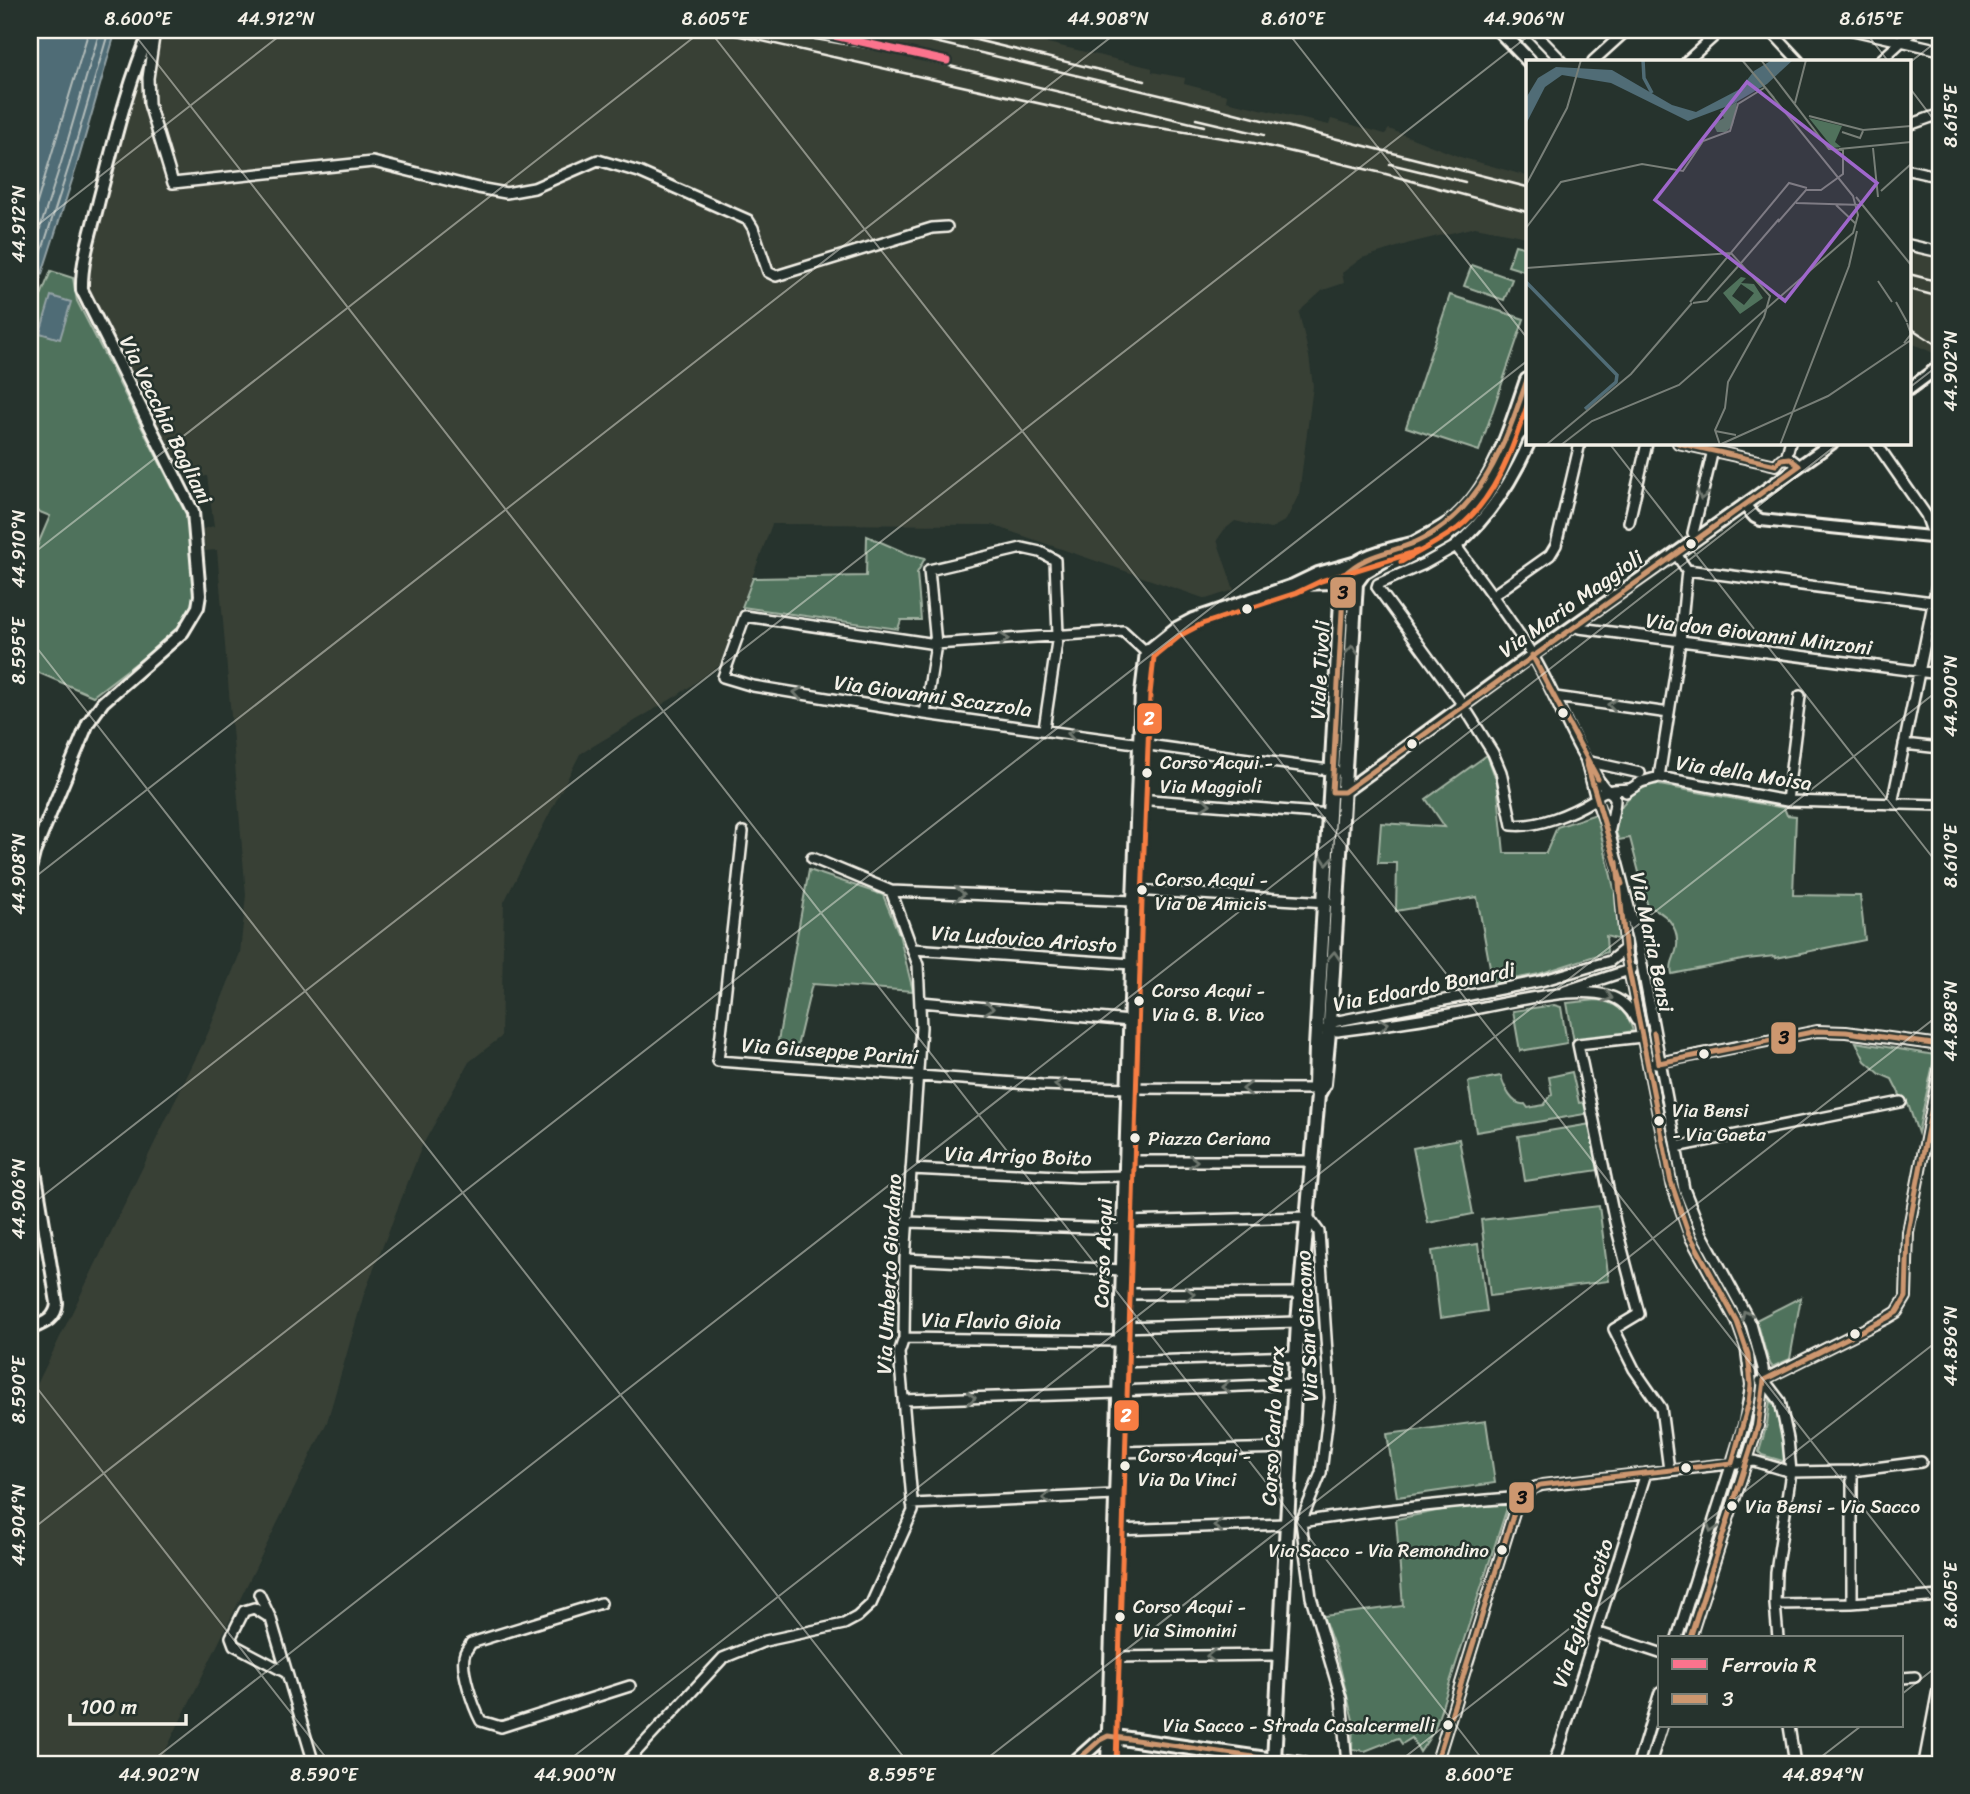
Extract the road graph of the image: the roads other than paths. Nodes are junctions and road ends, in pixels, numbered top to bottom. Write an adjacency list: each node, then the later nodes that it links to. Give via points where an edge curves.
1 (153, 30): 22 (street, via 149,104 173,183 373,162 506,192 534,188 605,161 748,220 768,272 776,275); 90 (street, Via Vecchia Bagliani, via 135,66 118,123 84,261 82,290 193,512 198,607 183,632 103,702 88,723)
2 (1499, 30): 12 (main road)
3 (1532, 30): 13 (street)
4 (1626, 30): 14 (street)
5 (1721, 30): 15 (street)
6 (1770, 30): 16 (street)
7 (1853, 30): 10 (street)
8 (1897, 30): 10 (street)
9 (1914, 30): 10 (street)
10 (1902, 41): 11 (street); 17 (street)
11 (1940, 50)
12 (1528, 60)
13 (1561, 60)
14 (1594, 60)
15 (1688, 60)
16 (1797, 60)
17 (1881, 60)
18 (1940, 114): 19 (street)
19 (1910, 125)
20 (1910, 170): 21 (street)
21 (1940, 177)
22 (947, 227)
23 (1910, 245): 24 (street)
24 (1940, 252)
25 (1940, 366): 27 (street)
26 (1526, 383): 46 (main road, via 1500,452 1464,511 1415,543)
27 (1910, 388)
28 (1528, 444): 44 (street, via 1501,497)
29 (1580, 444): 52 (street, via 1556,545 1550,555)
30 (1647, 444): 41 (street)
31 (1683, 444): 35 (street)
32 (1790, 444): 36 (street)
33 (1831, 444): 38 (street, Via Mario Maggioli)
34 (1877, 444): 43 (street, via 1926,514)
35 (1713, 450): 37 (street); 42 (street, one-way to 42, via 1693,533)
36 (1786, 458): 37 (street); 38 (street)
37 (1776, 465): 39 (street)
38 (1799, 466): 39 (street, Via Mario Maggioli)
39 (1780, 480): 40 (street, Via Mario Maggioli)
40 (1744, 505): 42 (street, Via Mario Maggioli); 43 (street, via 1761,520)
41 (1629, 522)
42 (1697, 538): 45 (street, Via Mario Maggioli)
43 (1937, 538)
44 (1456, 546): 52 (street); 65 (street, via 1378,583)
45 (1676, 554): 47 (street); 55 (street, Via Mario Maggioli)
46 (1361, 567): 49 (main road, via 1345,573); 51 (street, via 1307,577); 73 (main road, Viale Tivoli, one-way to 46)
47 (1687, 570): 53 (street); 57 (street)
48 (1940, 570): 53 (street)
49 (1342, 582): 50 (street); 54 (main road, Viale Tivoli)
50 (1321, 583): 51 (street); 54 (street, via 1337,589)
51 (1293, 585): 59 (street, via 1193,619)
52 (1492, 596): 60 (street)
53 (1938, 602): 61 (street)
54 (1343, 607): 73 (main road, Viale Tivoli)
55 (1576, 624): 57 (street, Via don Giovanni Minzoni); 60 (street, Via Mario Maggioli)
56 (1058, 635): 58 (street, one-way to 56); 58 (street, via 1055,560 1022,548 929,570); 59 (street, via 1123,631); 68 (street)
57 (1679, 642): 61 (street, Via don Giovanni Minzoni); 66 (street)
58 (936, 644): 67 (street); 67 (street, Via Giovanni Scazzola, one-way to 58, via 723,677 745,616)
59 (1146, 652): 69 (street, Corso Acqui)
60 (1532, 655): 64 (street); 65 (street, Via Mario Maggioli)
61 (1920, 672): 62 (street, Via don Giovanni Minzoni); 70 (street)
62 (1940, 674)
63 (1800, 696): 80 (street)
64 (1555, 697): 66 (street, one-way to 64); 72 (street)
65 (1463, 705): 77 (street, Via Mario Maggioli); 81 (street, via 1497,761 1512,825 1558,818)
66 (1669, 713): 75 (street)
67 (925, 714): 68 (street, Via Giovanni Scazzola)
68 (1044, 729): 69 (street, Via Giovanni Scazzola, one-way to 68)
69 (1139, 744): 73 (street); 79 (street, Corso Acqui)
70 (1904, 744): 71 (street); 83 (street)
71 (1940, 747)
72 (1586, 761): 74 (street); 78 (street); 81 (street)
73 (1339, 771): 77 (main road, Viale Tivoli)
74 (1640, 773)
75 (1659, 777): 76 (street, Via della Moisa); 80 (street, Via della Moisa)
76 (1629, 789): 78 (street, Via della Moisa); 82 (street, Via della Moisa)
77 (1338, 792): 85 (main road, Corso Carlo Marx); 93 (main road, Corso Carlo Marx)
78 (1609, 792): 81 (street, via 1602,792); 82 (street)
79 (1138, 799): 85 (street, one-way to 85); 92 (street, Corso Acqui)
80 (1787, 802): 83 (street, Via della Moisa)
81 (1599, 804): 82 (street, via 1608,810); 86 (street)
82 (1614, 804): 86 (street)
83 (1892, 804): 84 (street, Via della Moisa)
84 (1940, 805)
85 (1330, 814): 93 (main road, Corso Carlo Marx, one-way to 93)
86 (1609, 831): 89 (street)
87 (743, 832): 107 (street, Via Giuseppe Parini, via 718,1061)
88 (812, 858): 91 (street)
89 (1617, 862): 95 (street, Via Maria Bensi); 96 (street, Via Maria Bensi)
90 (30, 869)
91 (891, 891): 92 (street, one-way to 92); 94 (street, Via Umberto Giordano)
92 (1134, 895): 93 (street); 97 (street, Corso Acqui)
93 (1331, 902): 102 (main road, Corso Carlo Marx)
94 (913, 949): 97 (street, Via Ludovico Ariosto); 100 (street, Via Umberto Giordano)
95 (1626, 951): 96 (street); 98 (street, Via Maria Bensi); 102 (street, Via Edoardo Bonardi, via 1610,961 1541,981)
96 (1640, 960): 98 (street, Via Edoardo Bonardi); 105 (street, Via Maria Bensi)
97 (1132, 964): 101 (street, Corso Acqui)
98 (1629, 970): 99 (street, Via Edoardo Bonardi); 103 (street, Via Maria Bensi)
99 (1557, 994): 102 (street, Via Edoardo Bonardi, one-way to 99, via 1447,1014); 103 (street, Via Edoardo Bonardi, one-way to 103, via 1612,996 1633,1014)
100 (921, 1002): 101 (street, one-way to 101); 107 (street, Via Umberto Giordano)
101 (1130, 1021): 108 (street, Corso Acqui)
102 (1326, 1027): 109 (main road, Corso Carlo Marx)
103 (1642, 1037): 105 (street, Via Maria Bensi); 141 (street, via 1578,1044 1639,1314 1614,1329 1661,1408)
104 (1940, 1045): 105 (street, via 1817,1031)
105 (1654, 1063): 112 (street, Via Maria Bensi); 133 (street, Via Maria Bensi, via 1674,1194 1697,1251 1742,1335)
106 (1940, 1066): 131 (street, via 1908,1232 1904,1302 1887,1318)
107 (919, 1074): 108 (street, Via Giuseppe Parini, one-way to 107); 115 (street, Via Umberto Giordano)
108 (1127, 1088): 109 (street, Via Giuseppe Parini, one-way to 108); 113 (street, Corso Acqui)
109 (1317, 1092): 114 (main road, Corso Carlo Marx)
110 (1902, 1102): 112 (street)
111 (30, 1140): 126 (street, via 57,1303 52,1317)
112 (1676, 1147): 131 (street, Via Maria Bensi, one-way to 112, via 1751,1324 1686,1197)
113 (1125, 1161): 114 (street, one-way to 114); 116 (street, Corso Acqui)
114 (1312, 1161): 117 (main road, Corso Carlo Marx)
115 (911, 1169): 116 (street, Via Arrigo Boito); 118 (street, Via Umberto Giordano)
116 (1125, 1176): 119 (street, Corso Acqui)
117 (1308, 1217): 119 (street); 122 (main road, Corso Carlo Marx); 148 (street, Via San Giacomo, via 1320,1233 1322,1248 1330,1398 1321,1474)
118 (908, 1222): 119 (street); 120 (street, Via Umberto Giordano)
119 (1124, 1225): 121 (street, Corso Acqui)
120 (905, 1259): 121 (street); 127 (street, Via Umberto Giordano)
121 (1123, 1270): 123 (street, Corso Acqui)
122 (1301, 1293): 123 (street, one-way to 122); 124 (main road, Corso Carlo Marx)
123 (1122, 1294): 125 (street, Corso Acqui)
124 (1298, 1322): 125 (street); 129 (main road, Corso Carlo Marx)
125 (1120, 1327): 128 (street, Corso Acqui)
126 (30, 1329)
127 (904, 1338): 128 (street, Via Flavio Gioia); 135 (street, Via Umberto Giordano, via 899,1353)
128 (1119, 1341): 130 (street, Corso Acqui)
129 (1296, 1356): 130 (street); 132 (main road, Corso Carlo Marx)
130 (1119, 1362): 134 (street, Corso Acqui)
131 (1764, 1380): 133 (street); 138 (street, Via Maria Bensi, via 1760,1419); 144 (street, via 1780,1401)
132 (1294, 1384): 134 (street, one-way to 134); 136 (main road, Corso Carlo Marx)
133 (1751, 1385): 140 (street, Via Maria Bensi)
134 (1118, 1392): 135 (street, one-way to 134); 137 (street, Corso Acqui)
135 (903, 1400): 147 (street, Via Umberto Giordano)
136 (1291, 1448): 137 (street); 149 (main road, Corso Carlo Marx)
137 (1117, 1452): 145 (street, Corso Acqui)
138 (1746, 1462): 140 (street); 144 (street); 159 (street, Via Maria Bensi)
139 (1922, 1462): 142 (street)
140 (1732, 1463): 141 (street); 158 (street, Via Maria Bensi, one-way to 158)
141 (1669, 1470): 143 (street)
142 (1852, 1471): 144 (street); 154 (street)
143 (1646, 1472): 146 (street, via 1540,1486); 157 (street, Via Egidio Cocito)
144 (1791, 1472): 155 (street)
145 (1115, 1495): 147 (street, one-way to 147); 150 (street, Corso Acqui)
146 (1522, 1497): 148 (street); 179 (street)
147 (912, 1504): 174 (street, Via Umberto Giordano, via 913,1511 866,1609 844,1624 765,1641 723,1657)
148 (1301, 1522): 178 (street, via 1311,1597 1341,1698)
149 (1286, 1524): 150 (street, one-way to 150); 162 (main road, Corso Carlo Marx)
150 (1115, 1530): 163 (street, Corso Acqui)
151 (259, 1594): 156 (street)
152 (1940, 1596): 154 (street)
153 (601, 1603): 167 (street, via 471,1643 463,1655 464,1670 477,1713 481,1721 501,1727)
154 (1852, 1603): 155 (street)
155 (1774, 1604): 160 (street)
156 (271, 1619): 164 (street); 164 (street, via 254,1608 244,1611 230,1637 234,1645)
157 (1596, 1632): 161 (street); 180 (street, Via Egidio Cocito)
158 (1678, 1636)
159 (1691, 1636)
160 (1778, 1636)
161 (1658, 1652)
162 (1279, 1655): 163 (street, one-way to 163); 172 (main road, Corso Carlo Marx)
163 (1111, 1657): 171 (street, Corso Acqui)
164 (287, 1673): 173 (street)
165 (1915, 1677): 166 (street)
166 (1904, 1678)
167 (630, 1686)
168 (1658, 1698): 181 (street)
169 (1661, 1728): 182 (street)
170 (1789, 1728): 183 (street)
171 (1108, 1736): 172 (main road); 175 (main road); 176 (street, Corso Acqui)
172 (1274, 1763): 177 (main road)
173 (314, 1764)
174 (625, 1764)
175 (1073, 1764)
176 (1107, 1764)
177 (1302, 1764)
178 (1347, 1764)
179 (1436, 1764)
180 (1554, 1764)
181 (1637, 1764)
182 (1650, 1764)
183 (1795, 1764)

